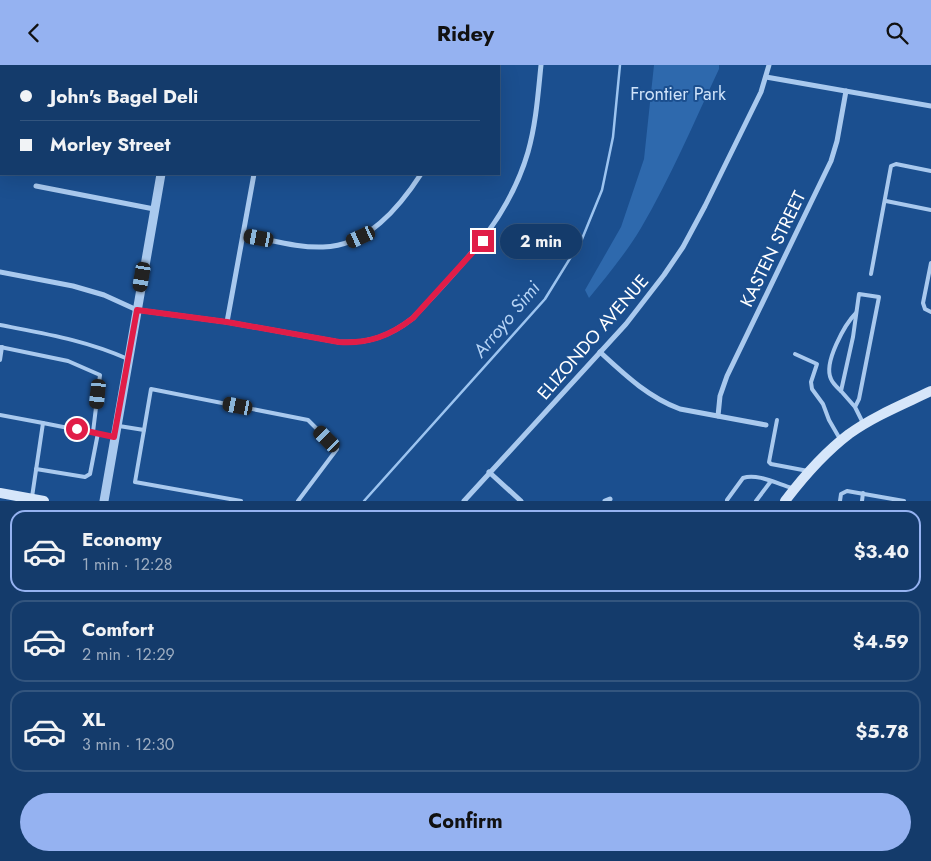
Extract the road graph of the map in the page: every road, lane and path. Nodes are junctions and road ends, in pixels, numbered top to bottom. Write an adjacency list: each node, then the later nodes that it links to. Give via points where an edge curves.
1 (541, 65): 21 (street, via 528,153 503,211 483,241 407,323 386,336 354,343)
2 (769, 65): 3 (street, ELIZONDO AVENUE)
3 (766, 77): 4 (street); 24 (street, ELIZONDO AVENUE, via 683,247 646,301)
4 (846, 91): 5 (street); 32 (street, KASTEN STREET, via 831,161 727,376)
5 (931, 106)
6 (931, 171): 11 (lane, via 896,164 891,166)
7 (161, 175): 12 (street)
8 (254, 175): 14 (street)
9 (420, 175): 14 (street, via 384,219 350,242 307,246)
10 (36, 186): 12 (street)
11 (886, 201): 13 (lane); 17 (lane)
12 (154, 209): 18 (street)
13 (931, 209)
14 (243, 235): 21 (street)
15 (931, 263): 19 (lane, via 924,307)
16 (0, 271): 18 (street, via 81,288)
17 (871, 274)
18 (137, 310): 21 (street); 26 (street)
19 (931, 312)
20 (856, 313): 28 (lane); 28 (lane, via 847,322 828,365 831,379); 30 (lane, via 860,294 878,297 860,399)
21 (227, 322)
22 (0, 325): 26 (lane, via 74,339)
23 (1, 347): 27 (lane); 39 (lane, via 68,361 100,375)
24 (600, 353): 32 (street, via 655,398 680,409); 44 (street, ELIZONDO AVENUE)
25 (795, 353): 41 (lane, via 817,364 812,389)
26 (128, 359): 35 (street)
27 (0, 360)
28 (841, 391): 30 (lane)
29 (931, 392): 37 (main road)
30 (855, 407): 37 (lane)
31 (0, 415): 34 (lane)
32 (718, 416): 36 (street)
33 (777, 420): 43 (lane, via 771,464)
34 (43, 423): 39 (lane); 42 (lane)
35 (116, 425): 38 (lane); 40 (street)
36 (766, 425)
37 (864, 425): 41 (main road)
38 (144, 430): 54 (lane, via 135,482); 55 (lane, via 151,389 308,420 337,449)
39 (95, 433): 40 (lane); 42 (lane, via 90,474 85,477)
40 (114, 437): 53 (street)
41 (842, 441): 43 (main road)
42 (36, 469): 50 (lane)
43 (808, 471): 46 (main road)
44 (489, 472): 56 (street, ELIZONDO AVENUE); 57 (street)
45 (771, 481): 46 (lane); 51 (lane, via 743,478); 58 (lane)
46 (795, 489): 59 (main road)
47 (0, 493): 49 (main road)
48 (863, 493): 60 (lane, via 843,492); 61 (lane); 62 (lane)
49 (21, 499): 50 (main road)
50 (32, 499): 52 (main road)
51 (727, 500)
52 (44, 501)
53 (104, 501)
54 (240, 501)
55 (298, 501)
56 (464, 501)
57 (521, 501)
58 (756, 501)
59 (785, 501)
60 (840, 501)
61 (862, 501)
62 (904, 501)

